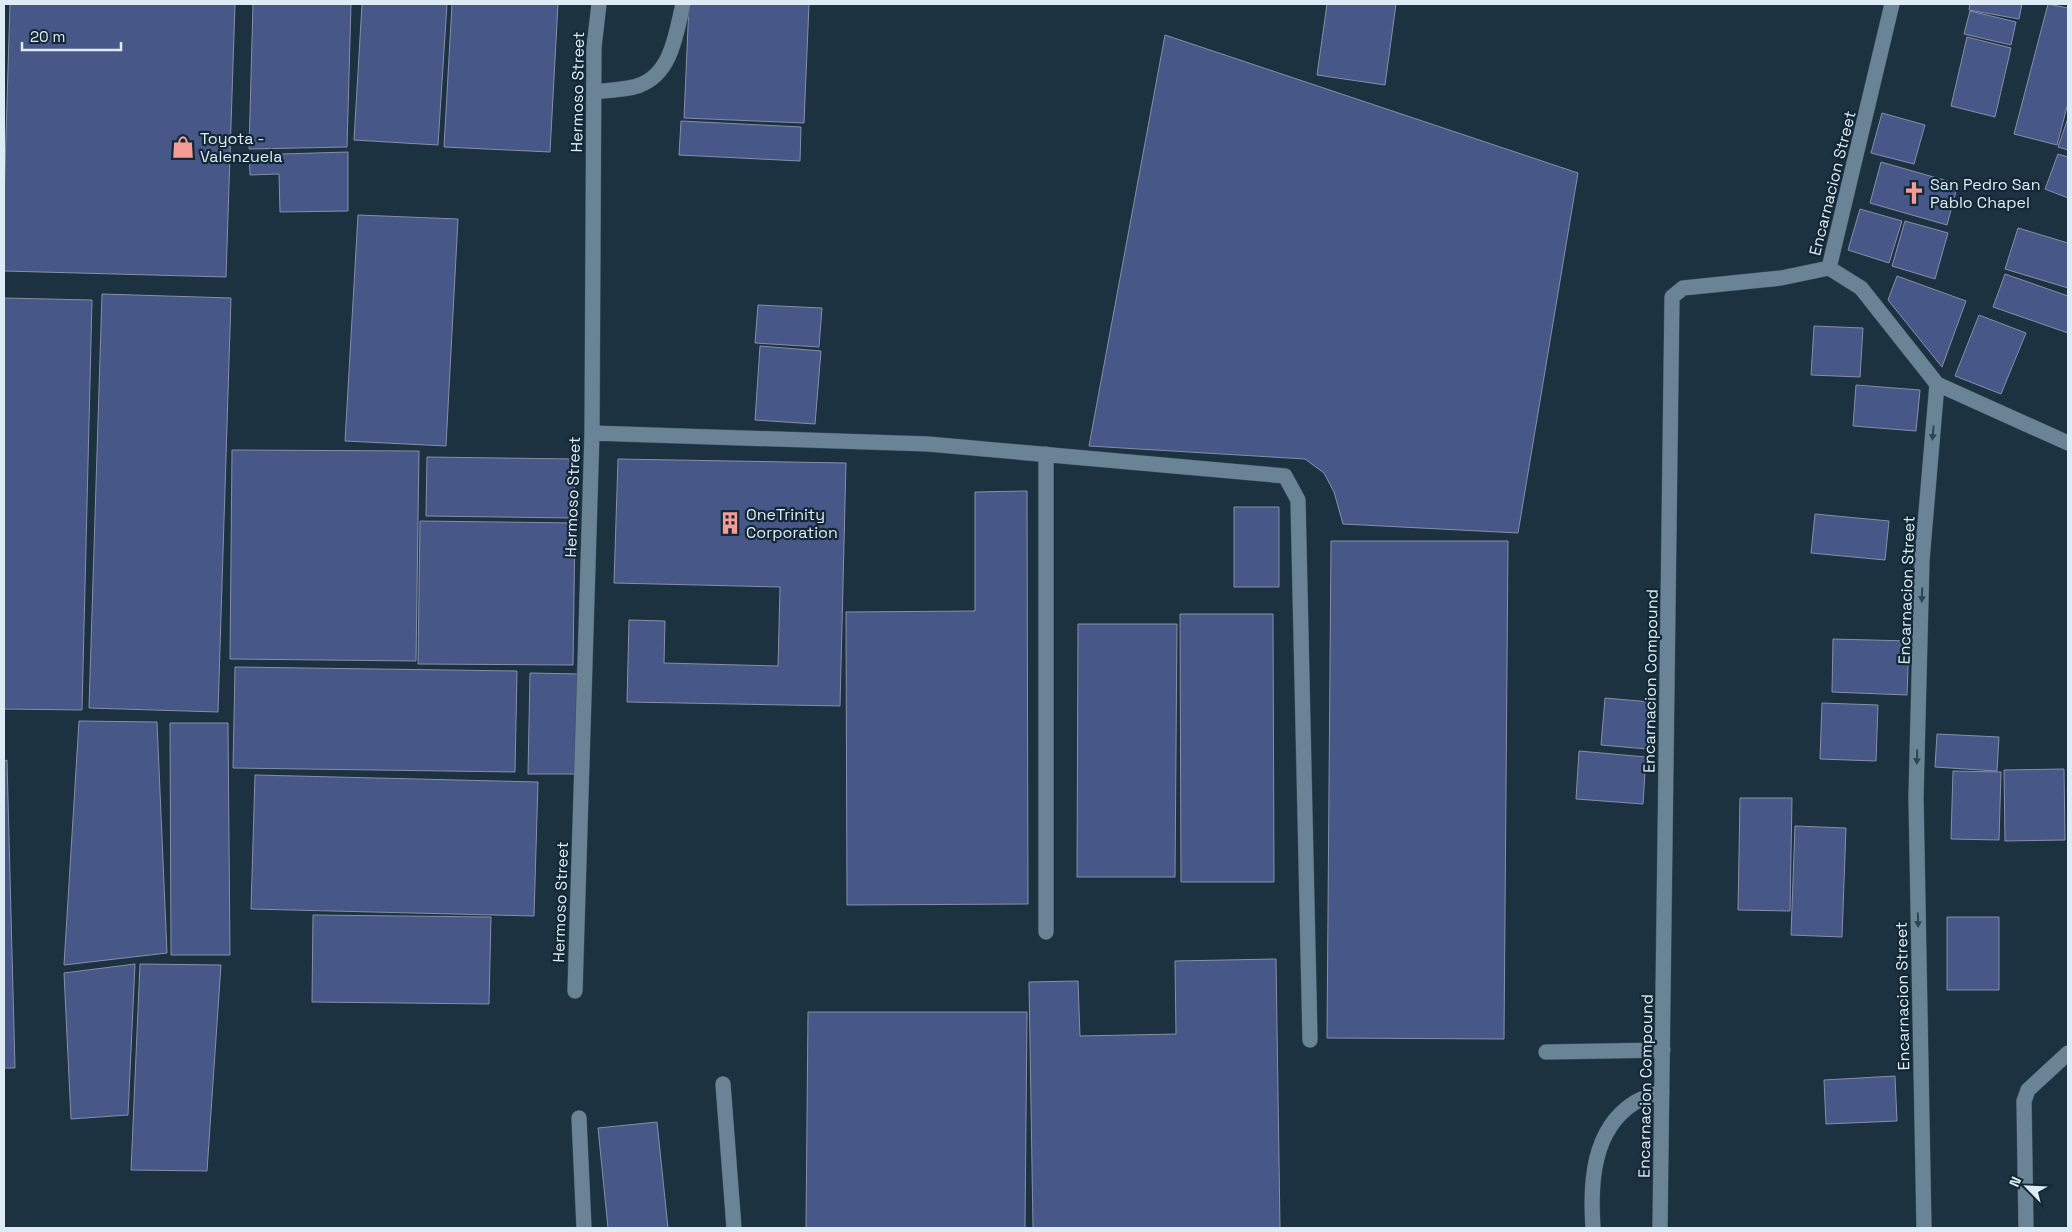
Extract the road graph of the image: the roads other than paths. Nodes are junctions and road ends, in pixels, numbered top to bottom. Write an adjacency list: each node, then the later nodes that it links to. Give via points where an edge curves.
1 (599, 4): 4 (street, Hermoso Street, via 594,47)
2 (683, 4): 4 (street, via 670,55 660,72 639,86)
3 (1892, 4): 5 (street, Encarnacion Street)
4 (594, 92): 7 (street, Hermoso Street)
5 (1829, 268): 6 (street, Encarnacion Street, via 1861,288); 13 (street, Encarnacion Compound, via 1781,278 1683,288 1672,297)
6 (1937, 384): 8 (street); 23 (street, Encarnacion Street, one-way to 23, via 1922,560 1916,797)
7 (592, 433): 9 (street, via 928,444); 11 (street, Hermoso Street)
8 (2068, 443)
9 (1046, 454): 10 (street); 12 (street, via 1285,476 1298,500)
10 (1046, 932)
11 (575, 991)
12 (1310, 1040)
13 (1663, 1050): 14 (street); 17 (street, Encarnacion Compound)
14 (1546, 1052)
15 (2068, 1052): 24 (street, via 2028,1090 2024,1101)
16 (723, 1084): 20 (street)
17 (1662, 1091): 21 (street, via 1634,1103 1611,1124 1597,1154 1591,1202); 22 (street, Encarnacion Compound)
18 (579, 1118): 19 (street)
19 (584, 1228)
20 (734, 1228)
21 (1593, 1228)
22 (1660, 1228)
23 (1924, 1228)
24 (2026, 1228)

